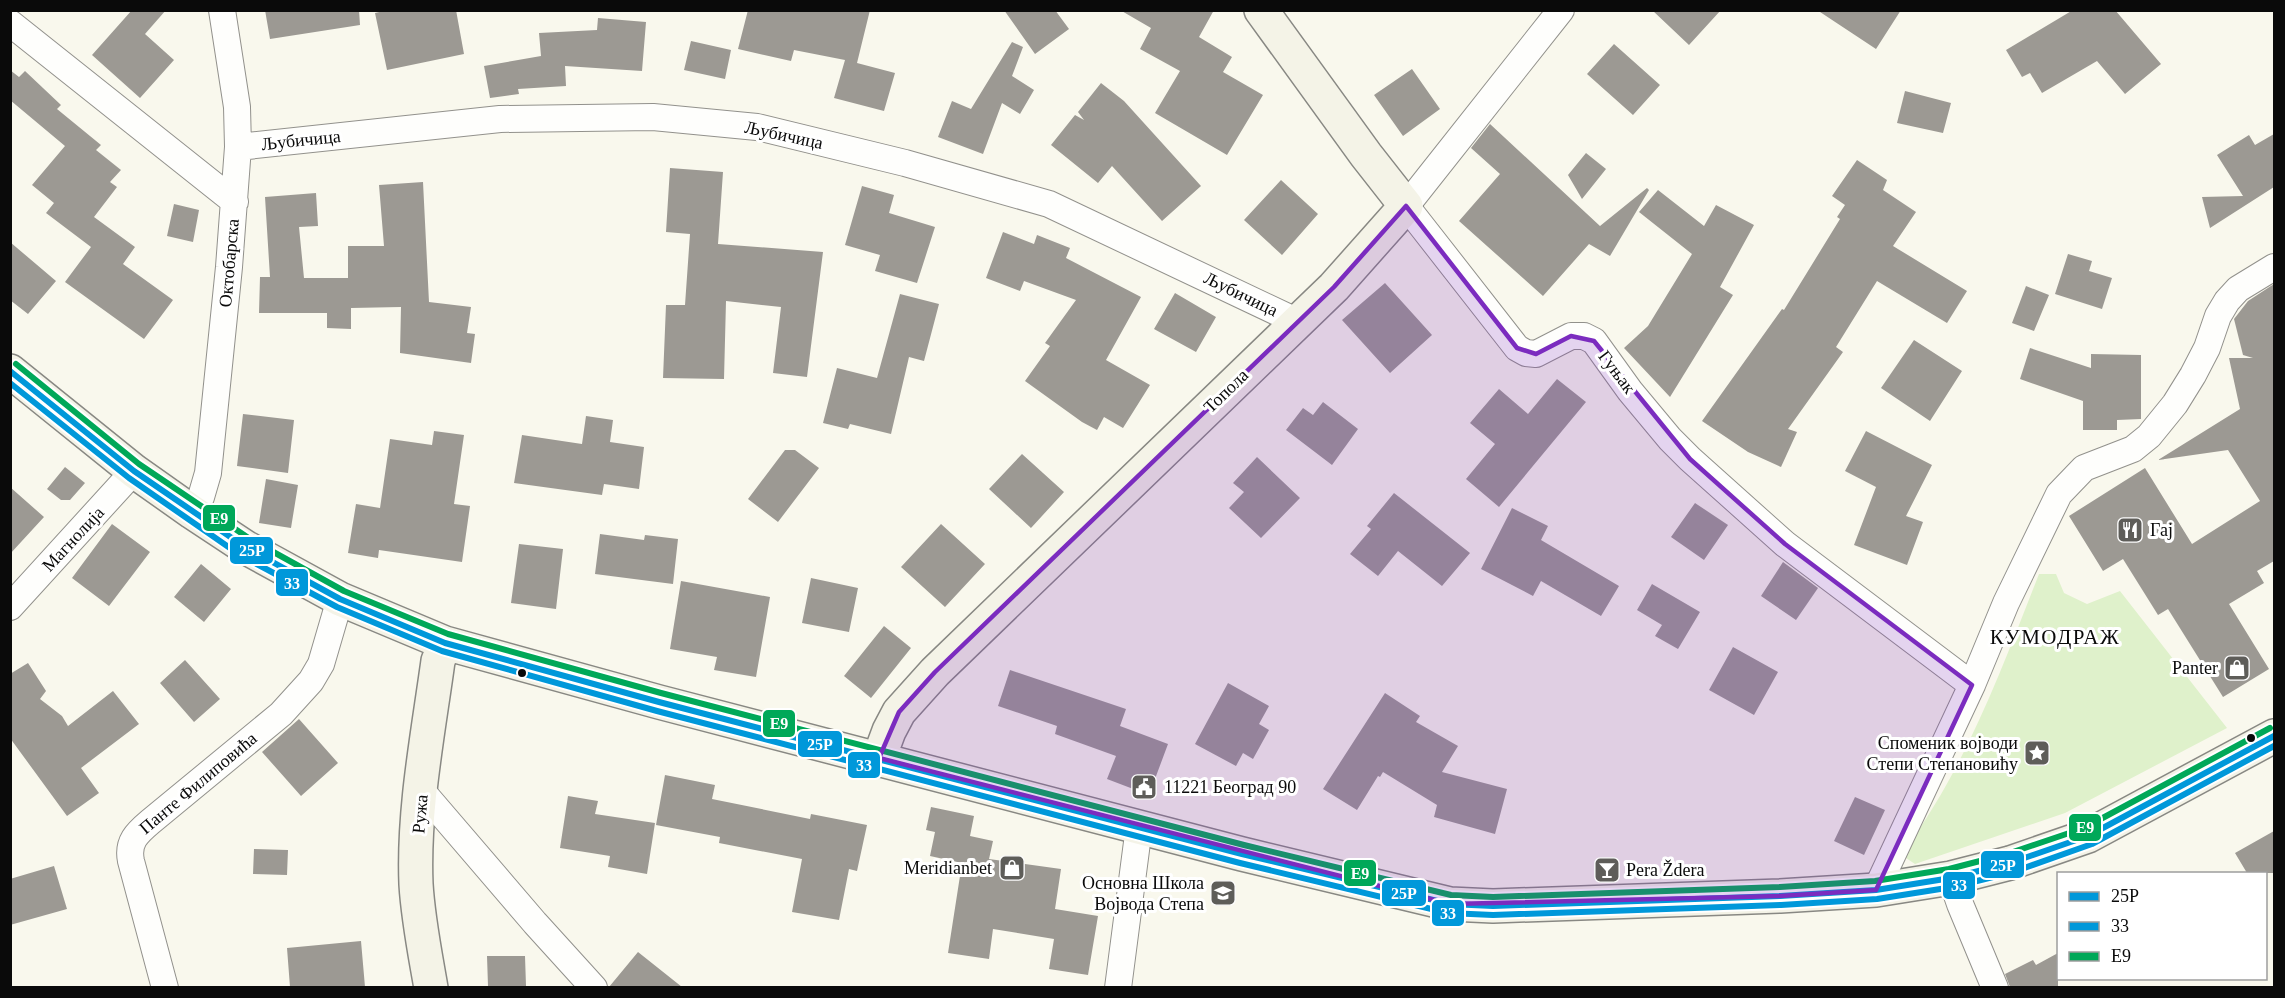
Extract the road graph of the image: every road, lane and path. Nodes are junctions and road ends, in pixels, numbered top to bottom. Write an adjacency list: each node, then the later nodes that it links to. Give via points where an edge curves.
1 (222, 10): 5 (street, Октобарска, via 237,107)
2 (1262, 10): 7 (street, Гуњак)
3 (1561, 10): 7 (street, Топола)
4 (10, 22): 6 (street)
5 (238, 147): 6 (street, Октобарска); 9 (street, Љубичица, via 500,119 652,117 757,127 1049,204)
6 (235, 202): 12 (street, Октобарска, via 208,473)
7 (1406, 206): 9 (street, Топола); 16 (street, Гуњак, via 1516,348 1536,354 1571,336 1594,340 1630,391 1698,467 1785,544)
8 (2274, 267): 16 (street, via 2238,289 2227,301 2193,375 2149,436 2133,449 2084,468 2059,494)
9 (1298, 322): 18 (street, Топола, via 935,672 899,712)
10 (10, 371): 11 (street)
11 (134, 471): 12 (street); 14 (street, Магнолија)
12 (192, 512): 13 (street, via 245,547)
13 (340, 598): 15 (street); 23 (street, Панте Филиповића, via 321,664 298,697 132,840 129,853 133,871)
14 (10, 607)
15 (446, 643): 18 (street); 19 (street, Ружа, via 438,661)
16 (1972, 685): 22 (street)
17 (2274, 736): 21 (street, via 2088,836)
18 (879, 758): 20 (street)
19 (421, 790): 24 (street, Ружа, via 416,883); 25 (street)
20 (1138, 827): 22 (street, via 1410,895 1472,906); 26 (street)
21 (1951, 878): 22 (street); 27 (street)
22 (1876, 890)
23 (165, 987)
24 (431, 987)
25 (594, 987)
26 (1118, 987)
27 (1995, 987)

